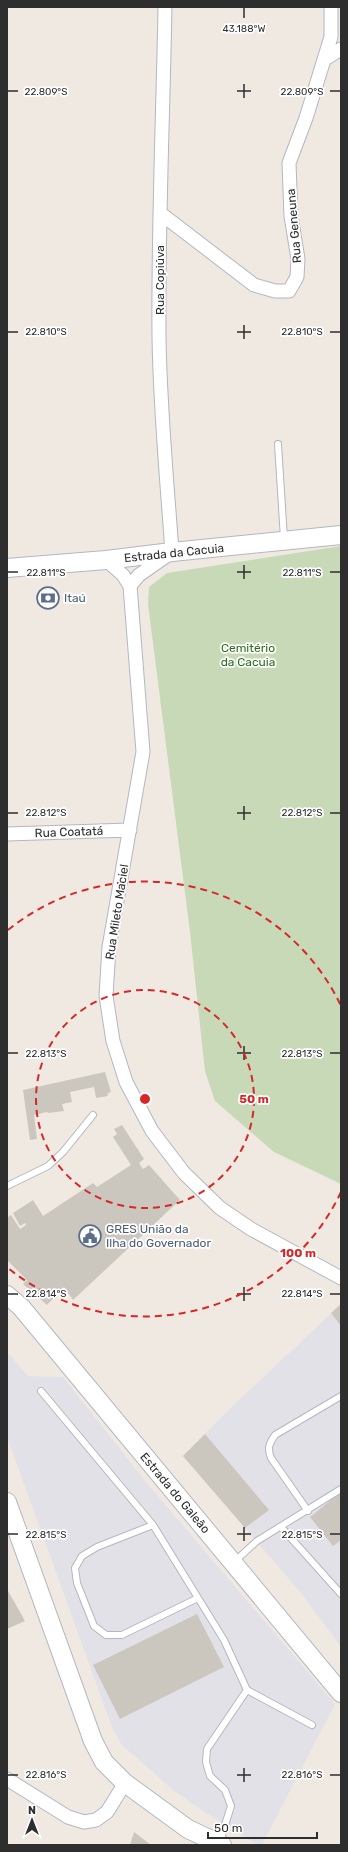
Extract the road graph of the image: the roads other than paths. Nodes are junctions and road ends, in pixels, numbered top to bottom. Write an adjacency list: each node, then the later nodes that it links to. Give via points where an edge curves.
1 (165, 7): 5 (street, Rua Copiúva)
2 (331, 7): 4 (street, via 331,37)
3 (341, 49): 4 (street)
4 (325, 59): 5 (street, Rua Geneuna, via 289,163 291,216 298,259 297,277 289,291 275,291 254,285)
5 (160, 213): 9 (street, Rua Copiúva, via 159,338)
6 (278, 444): 8 (lane)
7 (341, 535): 8 (main road, Estrada da Cacuia)
8 (285, 541): 9 (main road, Estrada da Cacuia)
9 (172, 552): 10 (main road, Estrada da Cacuia); 12 (street, via 139,575)
10 (106, 560): 11 (main road, Estrada da Cacuia); 12 (street, via 123,575)
11 (7, 568)
12 (130, 586): 13 (street, Rua Mileto Maciel, via 142,752)
13 (130, 830): 14 (street, Rua Coatatá); 17 (street, Rua Mileto Maciel, via 109,947 106,996 113,1041 126,1082 152,1131 184,1173 220,1208)
14 (7, 834)
15 (93, 1115): 16 (lane, via 48,1166)
16 (7, 1186)
17 (341, 1278)
18 (7, 1295): 19 (main road, Estrada do Galeão)
19 (14, 1306): 27 (main road, Estrada do Galeão)
20 (41, 1391): 25 (lane)
21 (341, 1396): 24 (lane, via 275,1435 270,1443 270,1458)
22 (341, 1490): 24 (lane)
23 (7, 1502): 34 (main road, via 93,1741 104,1762)
24 (308, 1511): 26 (lane)
25 (153, 1525): 29 (lane); 29 (lane, via 82,1556 75,1568 76,1583 94,1626 106,1634 122,1635)
26 (281, 1527): 27 (lane, via 257,1541); 28 (lane)
27 (233, 1563): 31 (main road, Estrada do Galeão)
28 (341, 1594)
29 (198, 1598): 30 (lane, via 224,1640)
30 (247, 1690): 32 (lane); 35 (lane, via 207,1750 206,1762 210,1776 225,1790 231,1806)
31 (341, 1693)
32 (312, 1725)
33 (7, 1779): 34 (street, via 68,1817 84,1822 96,1820 107,1812)
34 (125, 1783): 35 (main road, via 188,1829)
35 (221, 1844)

